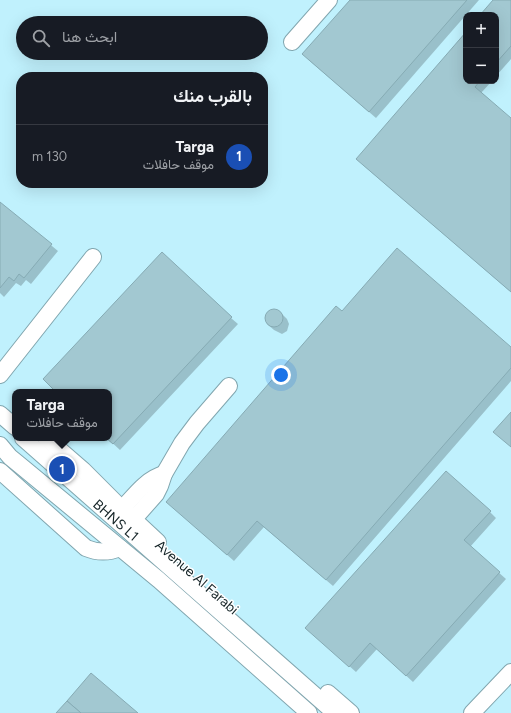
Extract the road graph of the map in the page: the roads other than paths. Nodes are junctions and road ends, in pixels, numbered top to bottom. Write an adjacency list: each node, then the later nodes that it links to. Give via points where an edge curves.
1 (329, 0): 2 (street)
2 (292, 42)
3 (92, 257): 4 (street)
4 (0, 375)
5 (229, 386): 19 (street, via 182,443 156,494)
6 (0, 403): 7 (street)
7 (12, 411)
8 (0, 414): 10 (street)
9 (0, 418): 11 (street)
10 (12, 425)
11 (12, 428)
12 (26, 441): 23 (street, BHNS L1)
13 (30, 441): 23 (street, BHNS L1)
14 (49, 441): 19 (street, Avenue Al Farabi, via 83,470)
15 (0, 445): 17 (street, Avenue Al Farabi, via 10,457)
16 (0, 471): 18 (street)
17 (53, 493): 18 (street); 20 (street, Avenue Al Farabi)
18 (40, 506): 20 (street, via 86,548 99,552)
19 (127, 515): 24 (street, Avenue Al Farabi)
20 (120, 548): 22 (street, Avenue Al Farabi)
21 (511, 672): 25 (street)
22 (309, 713)
23 (336, 713)
24 (351, 713)
25 (472, 713)

